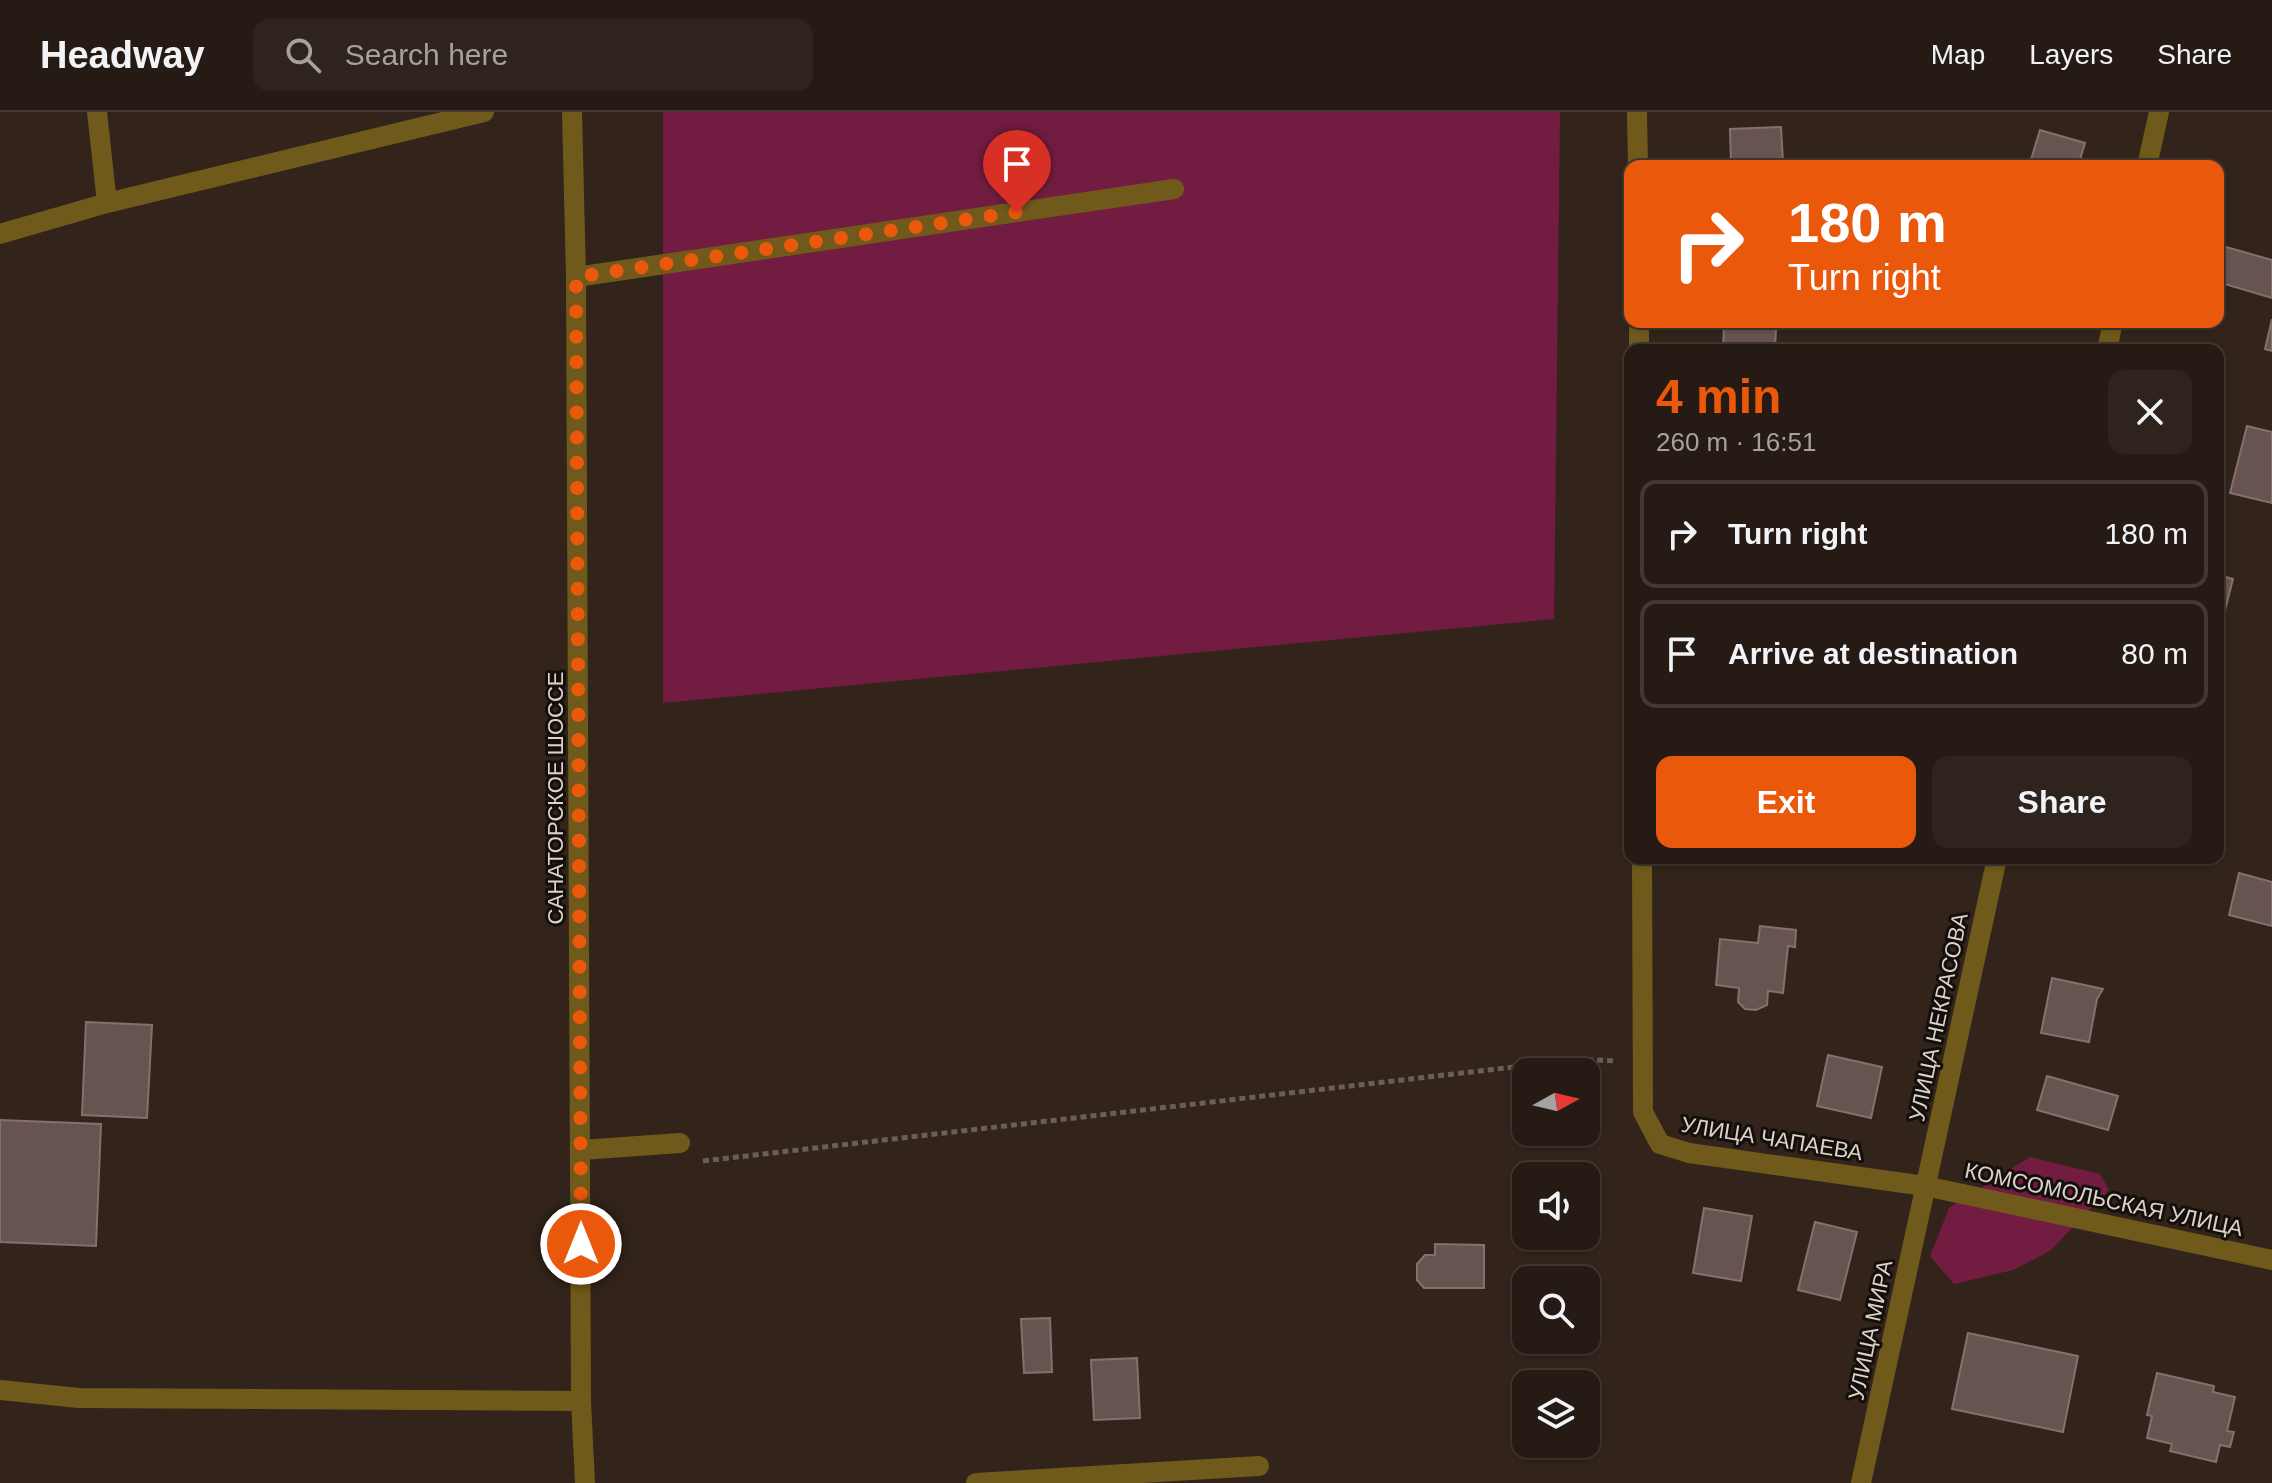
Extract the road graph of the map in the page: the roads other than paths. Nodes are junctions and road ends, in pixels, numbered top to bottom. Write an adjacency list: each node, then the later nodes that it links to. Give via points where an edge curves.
1 (97, 112): 9 (street)
2 (484, 112): 9 (street)
3 (572, 112): 11 (street, САНАТОРСКОЕ ШОССЕ)
4 (1637, 112): 6 (street)
5 (2159, 112): 7 (street)
6 (1638, 160)
7 (2148, 160)
8 (1174, 189): 11 (street)
9 (107, 203): 10 (street)
10 (0, 234)
11 (576, 277): 15 (street, САНАТОРСКОЕ ШОССЕ)
12 (1642, 864): 16 (street, УЛИЦА ЧАПАЕВА, via 1643,1112 1660,1144 1689,1153)
13 (1996, 864): 16 (street, УЛИЦА НЕКРАСОВА)
14 (680, 1143): 15 (street)
15 (581, 1150): 19 (street, САНАТОРСКОЕ ШОССЕ)
16 (1925, 1186): 17 (street, КОМСОМОЛЬСКАЯ УЛИЦА); 23 (street, УЛИЦА МИРА)
17 (2272, 1260)
18 (0, 1390): 19 (street, via 79,1398)
19 (581, 1401): 21 (street, САНАТОРСКОЕ ШОССЕ)
20 (1259, 1466): 22 (street)
21 (585, 1483)
22 (976, 1483)
23 (1861, 1483)

